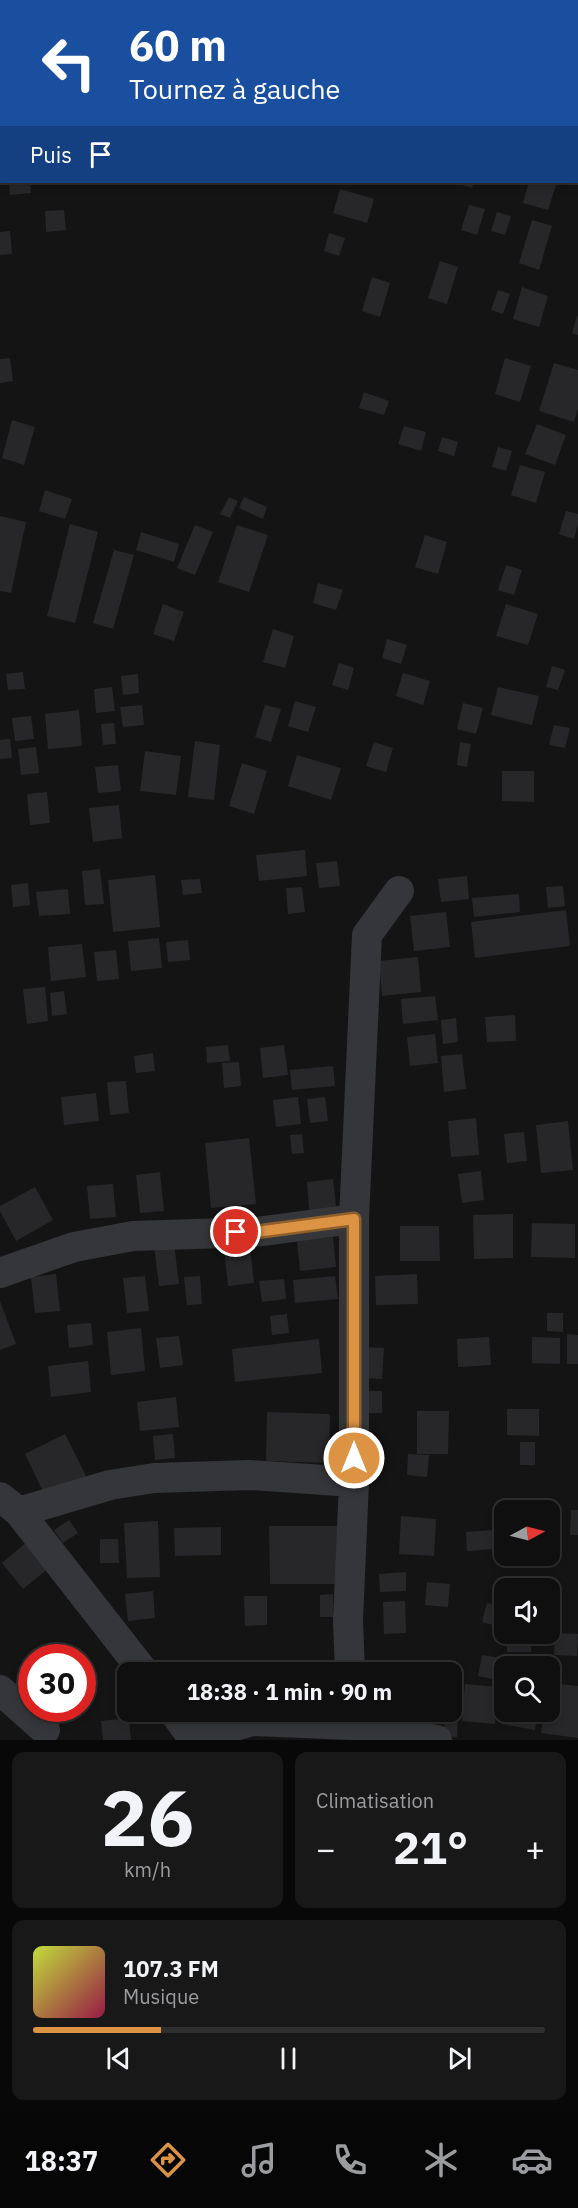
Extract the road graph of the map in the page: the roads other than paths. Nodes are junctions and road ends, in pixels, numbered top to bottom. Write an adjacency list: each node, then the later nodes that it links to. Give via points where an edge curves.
1 (399, 891): 2 (street, via 368,934)
2 (354, 1219): 3 (street, via 256,1232 133,1236 74,1247); 4 (street)
3 (0, 1273)
4 (354, 1482): 5 (street, via 249,1475 154,1478); 7 (street)
5 (9, 1504): 6 (street)
6 (136, 1662)
7 (350, 1662)
8 (0, 1690): 12 (street)
9 (181, 1722): 13 (street)
10 (249, 1722): 13 (street)
11 (367, 1722): 14 (street)
12 (45, 1730)
13 (194, 1739)
14 (437, 1740)

